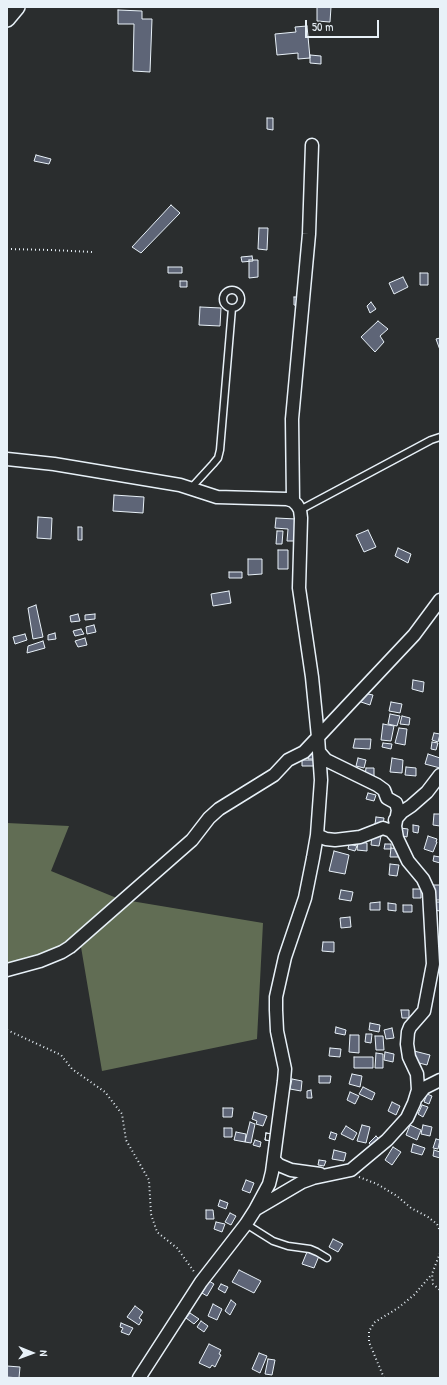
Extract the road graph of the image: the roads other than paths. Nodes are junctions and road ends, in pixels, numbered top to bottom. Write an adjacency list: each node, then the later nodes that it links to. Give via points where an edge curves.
1 (17, 7): 2 (street)
2 (7, 19)
3 (312, 146): 8 (street, via 309,234 292,419)
4 (232, 308): 7 (lane, via 220,450 218,458)
5 (440, 437): 8 (lane)
6 (7, 459): 7 (street, via 54,464)
7 (191, 488): 8 (street, via 217,497 282,498)
8 (296, 506): 10 (street, via 302,518 299,588)
9 (440, 600): 10 (street, via 414,635)
10 (318, 737): 11 (street); 16 (street, via 304,752 288,760 274,775 219,809 192,840 70,947 44,960)
11 (320, 753): 13 (street, via 326,760 384,790 387,798 398,806); 14 (street)
12 (440, 774): 13 (street, via 427,792)
13 (396, 820): 15 (street)
14 (317, 836): 15 (street, via 335,840 360,837 383,828 391,831); 19 (street, via 304,898 285,957 276,997 277,1031 285,1069)
15 (397, 838): 18 (street, via 408,861 426,886 430,899 433,964 424,1011 408,1032 409,1057 419,1082)
16 (7, 970)
17 (440, 1080): 18 (street, via 424,1088)
18 (417, 1097): 20 (street, via 407,1118 387,1140 351,1170)
19 (274, 1160): 20 (street, via 291,1170); 21 (street, via 269,1184)
20 (333, 1174): 21 (street, via 302,1182)
21 (255, 1210): 22 (street)
22 (246, 1224): 23 (lane, via 273,1241 310,1249); 24 (street, via 201,1282)
23 (327, 1258)
24 (139, 1378)

